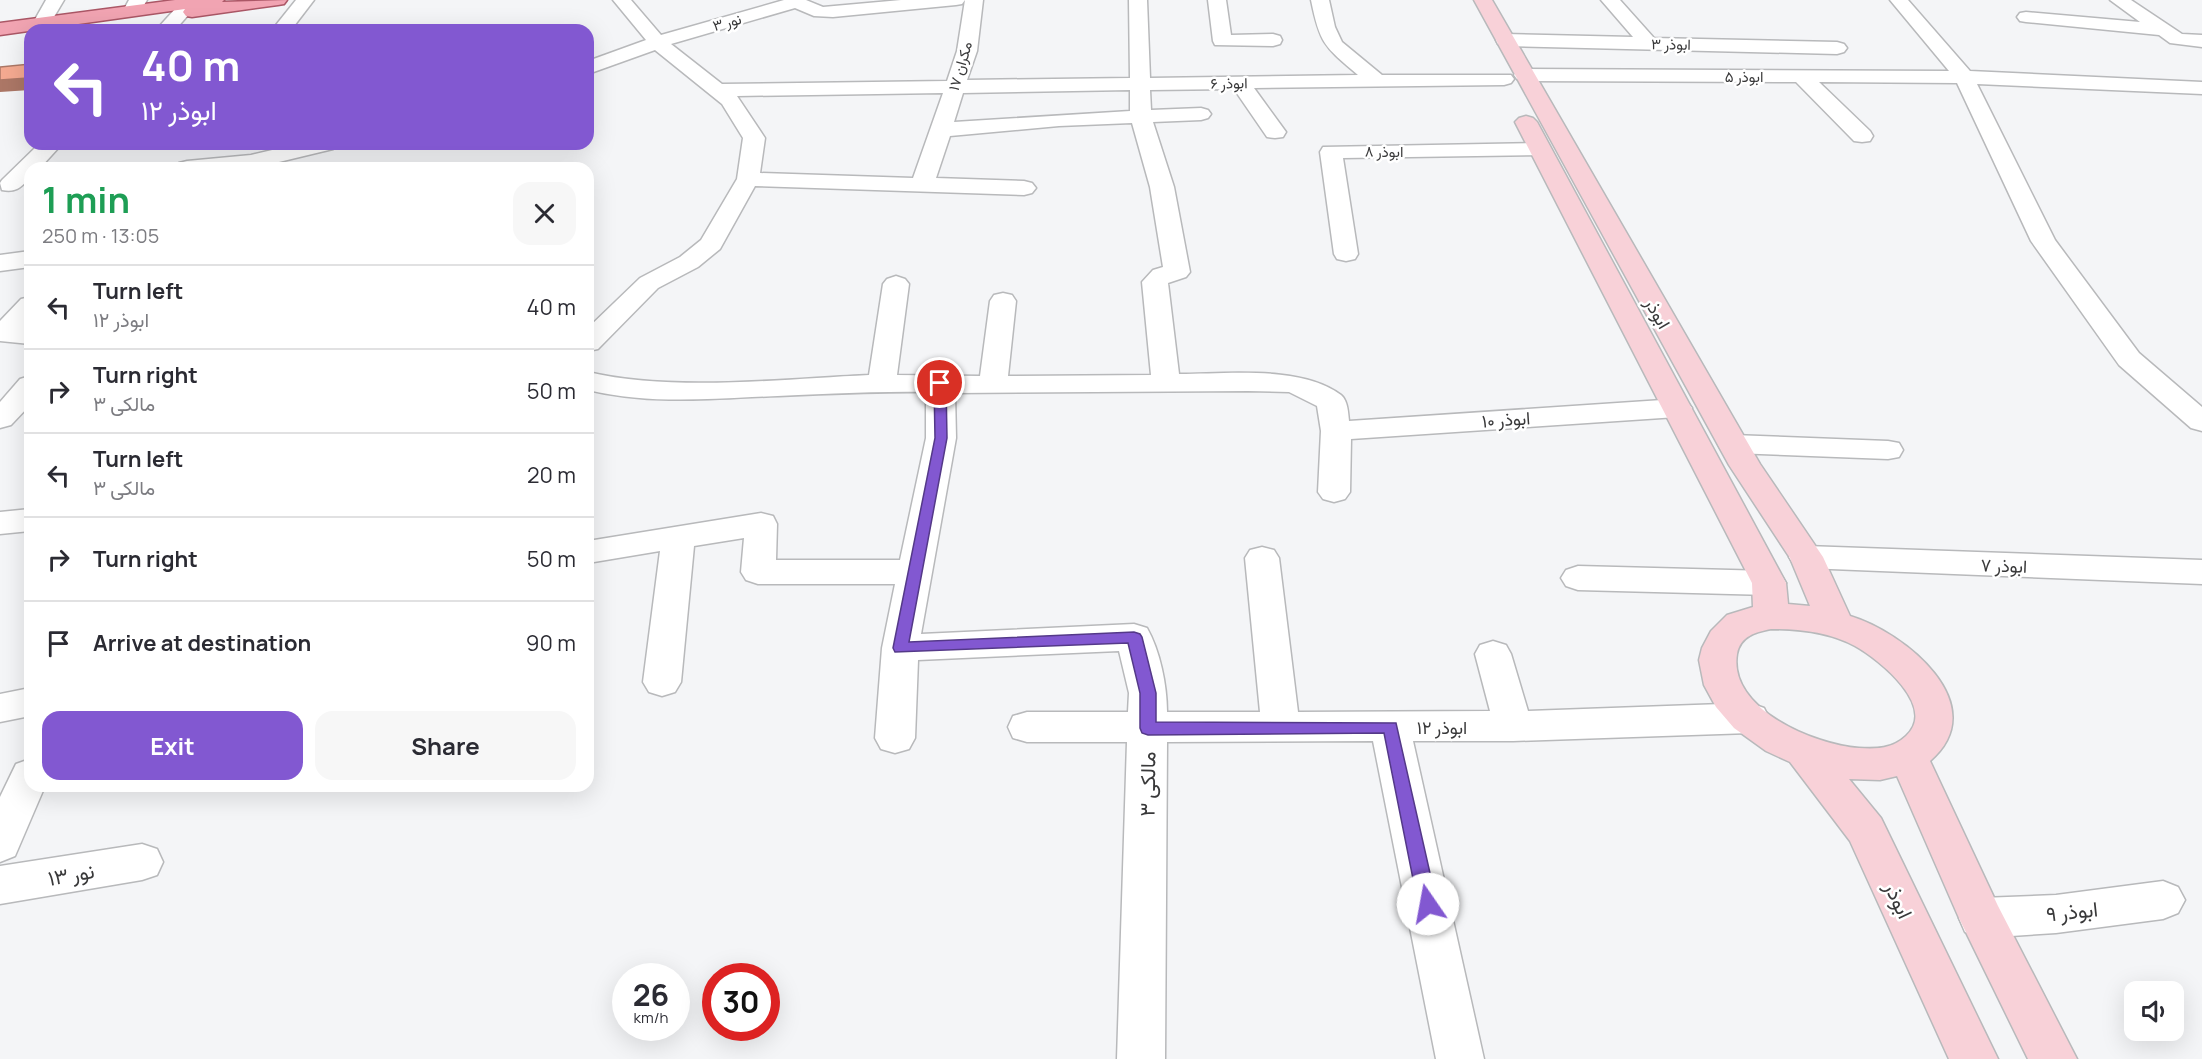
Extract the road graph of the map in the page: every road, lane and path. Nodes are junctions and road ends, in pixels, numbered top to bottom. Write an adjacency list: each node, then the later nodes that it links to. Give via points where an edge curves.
1 (55, 0): 21 (street)
2 (215, 0): 19 (main road)
3 (278, 0): 19 (main road)
4 (305, 0): 25 (street)
5 (956, 0): 16 (street, via 833,12 820,12)
6 (974, 0): 45 (street, مکران ۱۷, via 967,51)
7 (1138, 0): 44 (street)
8 (1217, 0): 31 (street, via 1222,40)
9 (1320, 0): 42 (street, via 1334,45)
10 (1463, 0): 39 (main road, ابوذر)
11 (1483, 0): 32 (main road, ابوذر)
12 (1610, 0): 35 (street)
13 (1876, 0): 14 (street)
14 (1899, 0): 40 (street)
15 (626, 1): 34 (street)
16 (797, 1): 34 (street, نور ۳)
17 (2117, 3): 29 (street)
18 (135, 6): 19 (main road); 22 (main road)
19 (176, 6): 23 (main road); 24 (street)
20 (2026, 17): 29 (street)
21 (39, 24)
22 (58, 24)
23 (94, 24)
24 (168, 24)
25 (286, 24)
26 (0, 29): 27 (main road)
27 (24, 29)
28 (24, 32): 30 (main road)
29 (2170, 35): 33 (street)
30 (0, 39)
31 (1273, 40)
32 (1505, 40): 35 (street, ابوذر ۳); 39 (main road, ابوذر)
33 (2202, 41)
34 (657, 42): 37 (street, نور ۳); 46 (street)
35 (1649, 44): 36 (street, ابوذر ۳)
36 (1837, 48)
37 (594, 66)
38 (1801, 76): 39 (street, ابوذر ۵); 40 (street, ابوذر ۵); 51 (street)
39 (1514, 77): 42 (street, ابوذر ۶); 55 (main road, ابوذر); 82 (main road, ابوذر)
40 (1964, 77): 41 (street, ابوذر ۵); 80 (street, via 2043,241 2129,359)
41 (2201, 78)
42 (1377, 81): 43 (street, ابوذر ۶)
43 (1239, 82): 44 (street, ابوذر ۶); 50 (street)
44 (1140, 84): 45 (street, ابوذر ۶); 48 (street)
45 (954, 86): 46 (street, ابوذر ۶); 49 (street, مکران ۱۷)
46 (717, 90): 60 (street, via 730,100 754,138)
47 (1201, 114): 48 (street)
48 (1141, 117): 49 (street); 75 (street, via 1161,187 1177,272 1162,275 1155,282)
49 (940, 130): 62 (street, مکران ۱۷)
50 (1275, 132)
51 (1862, 136)
52 (45, 150): 56 (street)
53 (185, 150): 57 (street)
54 (301, 150): 58 (street)
55 (1540, 150): 64 (street, ابوذر ۸, via 1331,152); 78 (main road, ابوذر)
56 (34, 162)
57 (176, 162)
58 (251, 162)
59 (24, 173): 61 (street)
60 (748, 179): 62 (street); 71 (street, via 711,244 689,262 649,283)
61 (13, 185)
62 (922, 186): 63 (street)
63 (1024, 188)
64 (1346, 254)
65 (24, 260): 66 (street)
66 (0, 263)
67 (896, 284): 73 (street)
68 (1004, 301): 76 (street)
69 (24, 311): 70 (street, via 3,334)
70 (24, 336)
71 (594, 337)
72 (594, 382): 73 (street, via 699,391)
73 (882, 383): 74 (street)
74 (940, 383): 76 (street); 91 (street, via 941,438)
75 (1166, 383): 76 (street); 81 (street, via 1295,384 1331,402)
76 (993, 385)
77 (24, 394): 79 (street)
78 (1677, 408): 81 (street, ابوذر ۱۰); 94 (main road, ابوذر)
79 (0, 418)
80 (2202, 422)
81 (1336, 431): 84 (street)
82 (1733, 444): 83 (street); 89 (main road, ابوذر)
83 (1887, 450)
84 (1334, 492)
85 (24, 521): 86 (street)
86 (0, 523)
87 (678, 538): 88 (street); 91 (street, via 761,524 758,572); 98 (street)
88 (594, 551)
89 (1806, 557): 92 (street, ابوذر ۷); 95 (main road, ابوذر)
90 (1262, 558): 104 (street)
91 (915, 572): 96 (street)
92 (2202, 572)
93 (1578, 578): 94 (street)
94 (1770, 599): 95 (main road, via 1804,616); 101 (main road, via 1724,637 1717,658 1722,683)
95 (1836, 624): 109 (main road, via 1896,655 1918,676 1931,700 1935,722 1927,742)
96 (900, 648): 106 (street, مالکی ۳, via 1134,637 1148,693); 107 (street)
97 (1493, 654): 102 (street)
98 (662, 682)
99 (24, 703): 100 (street)
100 (0, 708)
101 (1750, 718): 102 (street, ابوذر ۱۲); 108 (main road, via 1768,733)
102 (1513, 726): 105 (street, ابوذر ۱۲)
103 (1027, 727): 106 (street, ابوذر ۱۲)
104 (1281, 727): 105 (street, ابوذر ۱۲); 106 (street, ابوذر ۱۲)
105 (1390, 727): 117 (street)
106 (1148, 728): 116 (street, مالکی ۳)
107 (894, 738)
108 (1804, 752): 109 (main road, via 1844,763 1881,764); 118 (main road, ابوذر, via 1866,830)
109 (1909, 757): 115 (main road)
110 (24, 790): 111 (street)
111 (0, 844)
112 (142, 862): 113 (street, نور ۱۳)
113 (0, 885)
114 (2163, 900): 115 (street, ابوذر ۹, via 2056,914)
115 (1981, 918): 119 (main road)
116 (1141, 1059)
117 (1460, 1059)
118 (1974, 1059)
119 (2053, 1059)

